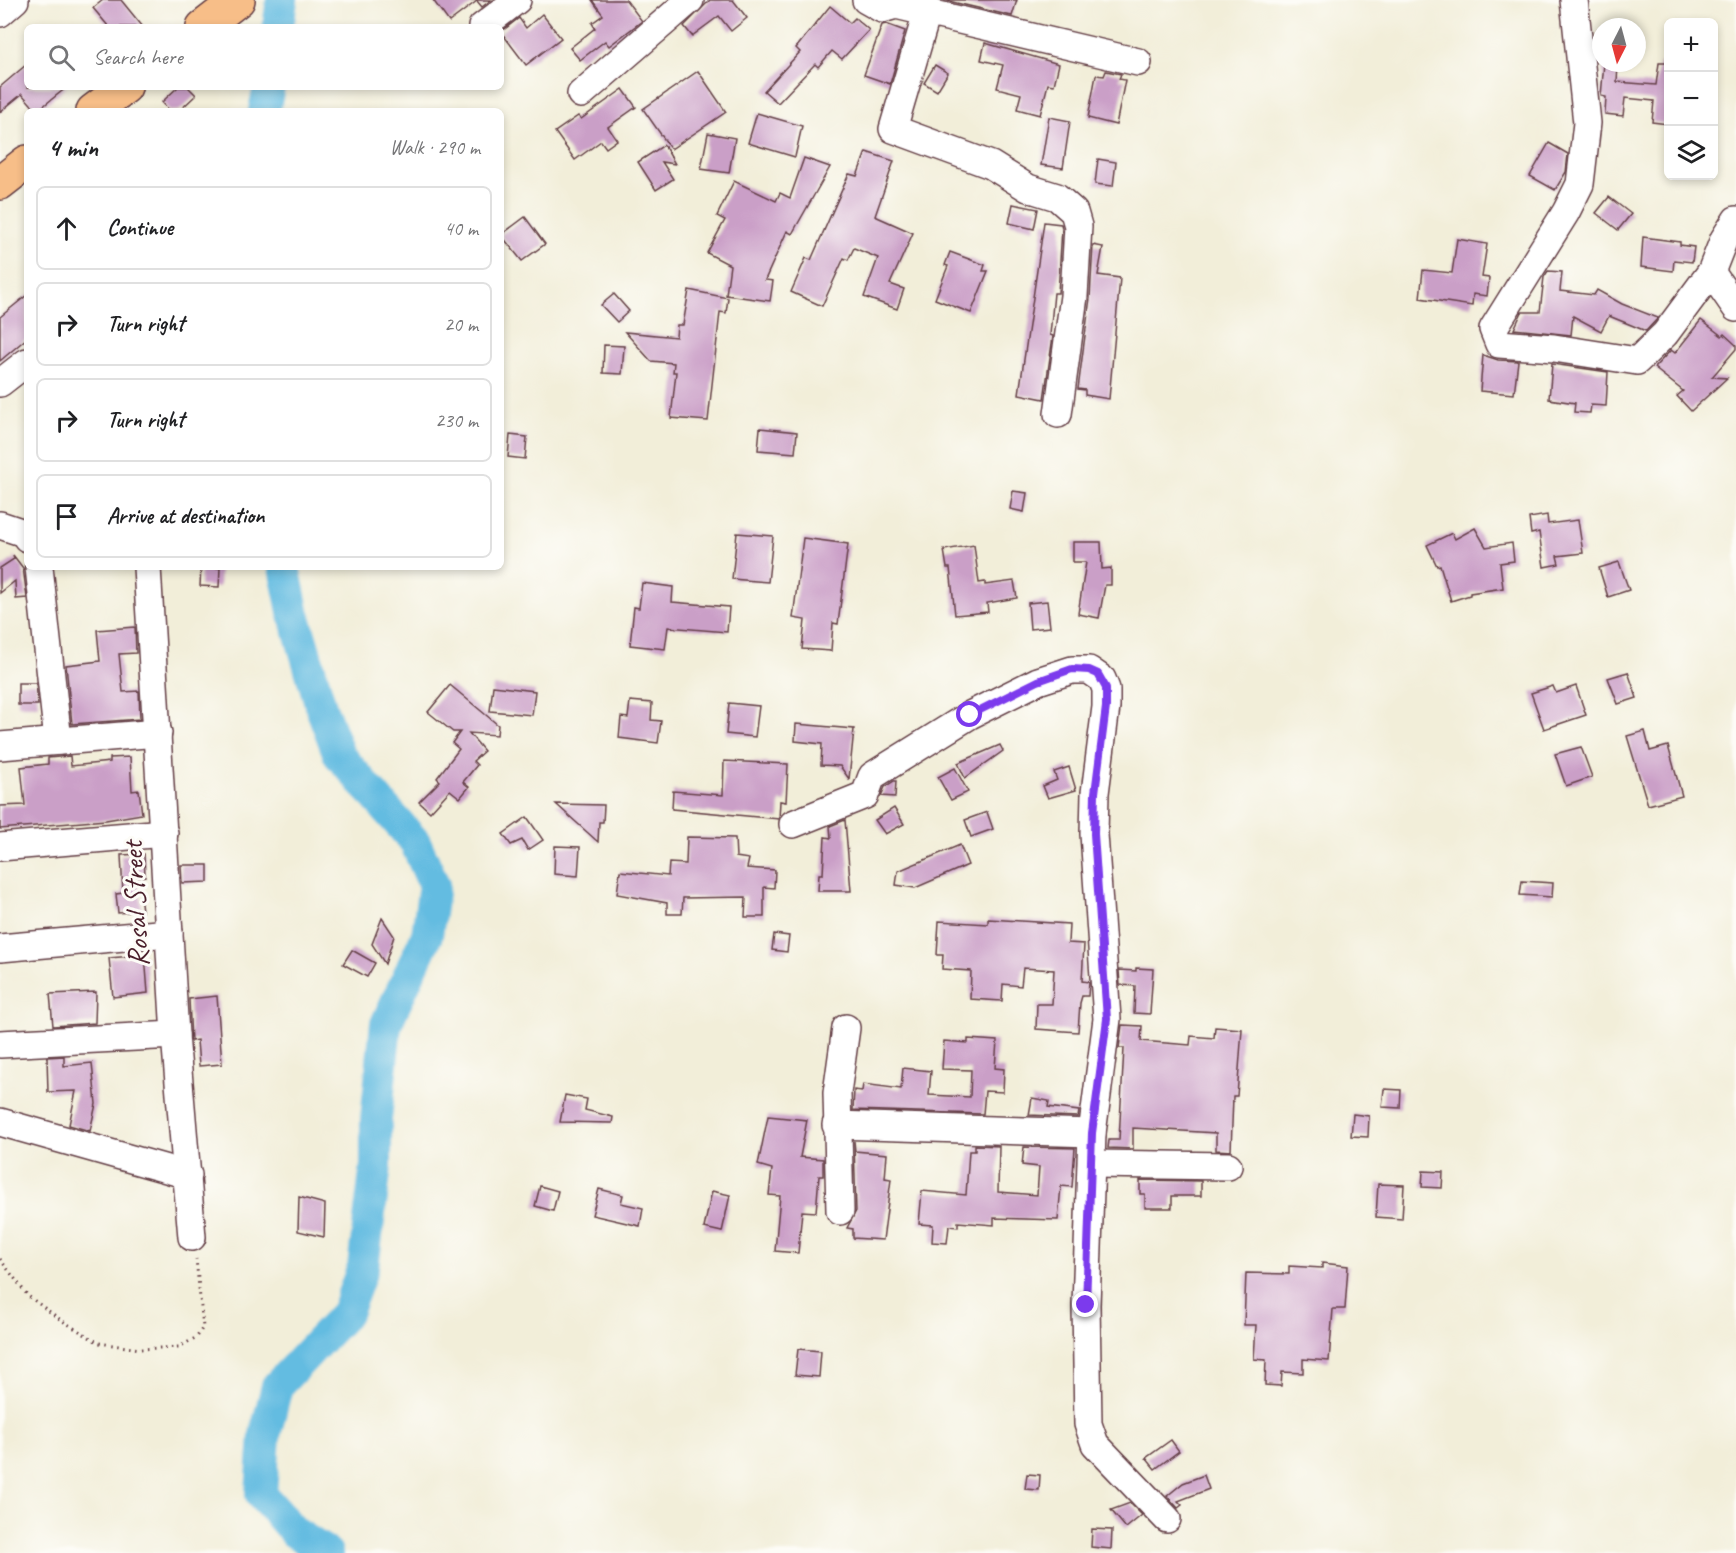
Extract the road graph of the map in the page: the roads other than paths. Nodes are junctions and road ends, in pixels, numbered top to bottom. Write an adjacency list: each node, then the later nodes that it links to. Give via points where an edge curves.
1 (15, 0): 7 (street)
2 (238, 0): 9 (highway)
3 (517, 0): 10 (street)
4 (690, 0): 13 (street)
5 (866, 0): 8 (street, via 882,9 896,5)
6 (1574, 0): 18 (street, via 1587,123 1580,184 1493,329 1499,344 1637,361 1665,334)
7 (0, 13)
8 (927, 13): 11 (street); 22 (street, via 893,129 991,165 1028,188 1057,197 1074,212 1078,226 1074,296)
9 (207, 24)
10 (486, 24)
11 (1138, 62)
12 (121, 90): 14 (highway)
13 (581, 94)
14 (97, 108)
15 (24, 164): 16 (highway)
16 (0, 183)
17 (1736, 220): 18 (street)
18 (1711, 272): 19 (street)
19 (1736, 308)
20 (24, 364): 21 (street)
21 (0, 383)
22 (1058, 414)
23 (0, 525): 24 (street)
24 (24, 533)
25 (39, 570): 28 (street)
26 (147, 570): 27 (street, Rosal Street)
27 (158, 733): 28 (street); 31 (street, Rosal Street)
28 (58, 741): 29 (street)
29 (0, 746)
30 (793, 824): 40 (street, via 865,795 872,776 970,715 1038,681 1072,669 1098,674 1106,688 1106,707 1094,834 1107,1019)
31 (164, 833): 32 (street); 33 (street, Rosal Street)
32 (0, 847)
33 (169, 933): 34 (street); 36 (street, Rosal Street)
34 (0, 948)
35 (846, 1028): 39 (street)
36 (175, 1035): 37 (street); 43 (street, Rosal Street)
37 (0, 1044)
38 (0, 1122): 43 (street)
39 (836, 1125): 40 (street); 44 (street)
40 (1092, 1133): 41 (street)
41 (1093, 1164): 42 (street); 46 (street, via 1086,1305 1089,1424 1095,1444)
42 (1228, 1166)
43 (188, 1175): 45 (street, Rosal Street)
44 (840, 1211)
45 (192, 1237)
46 (1167, 1519)

